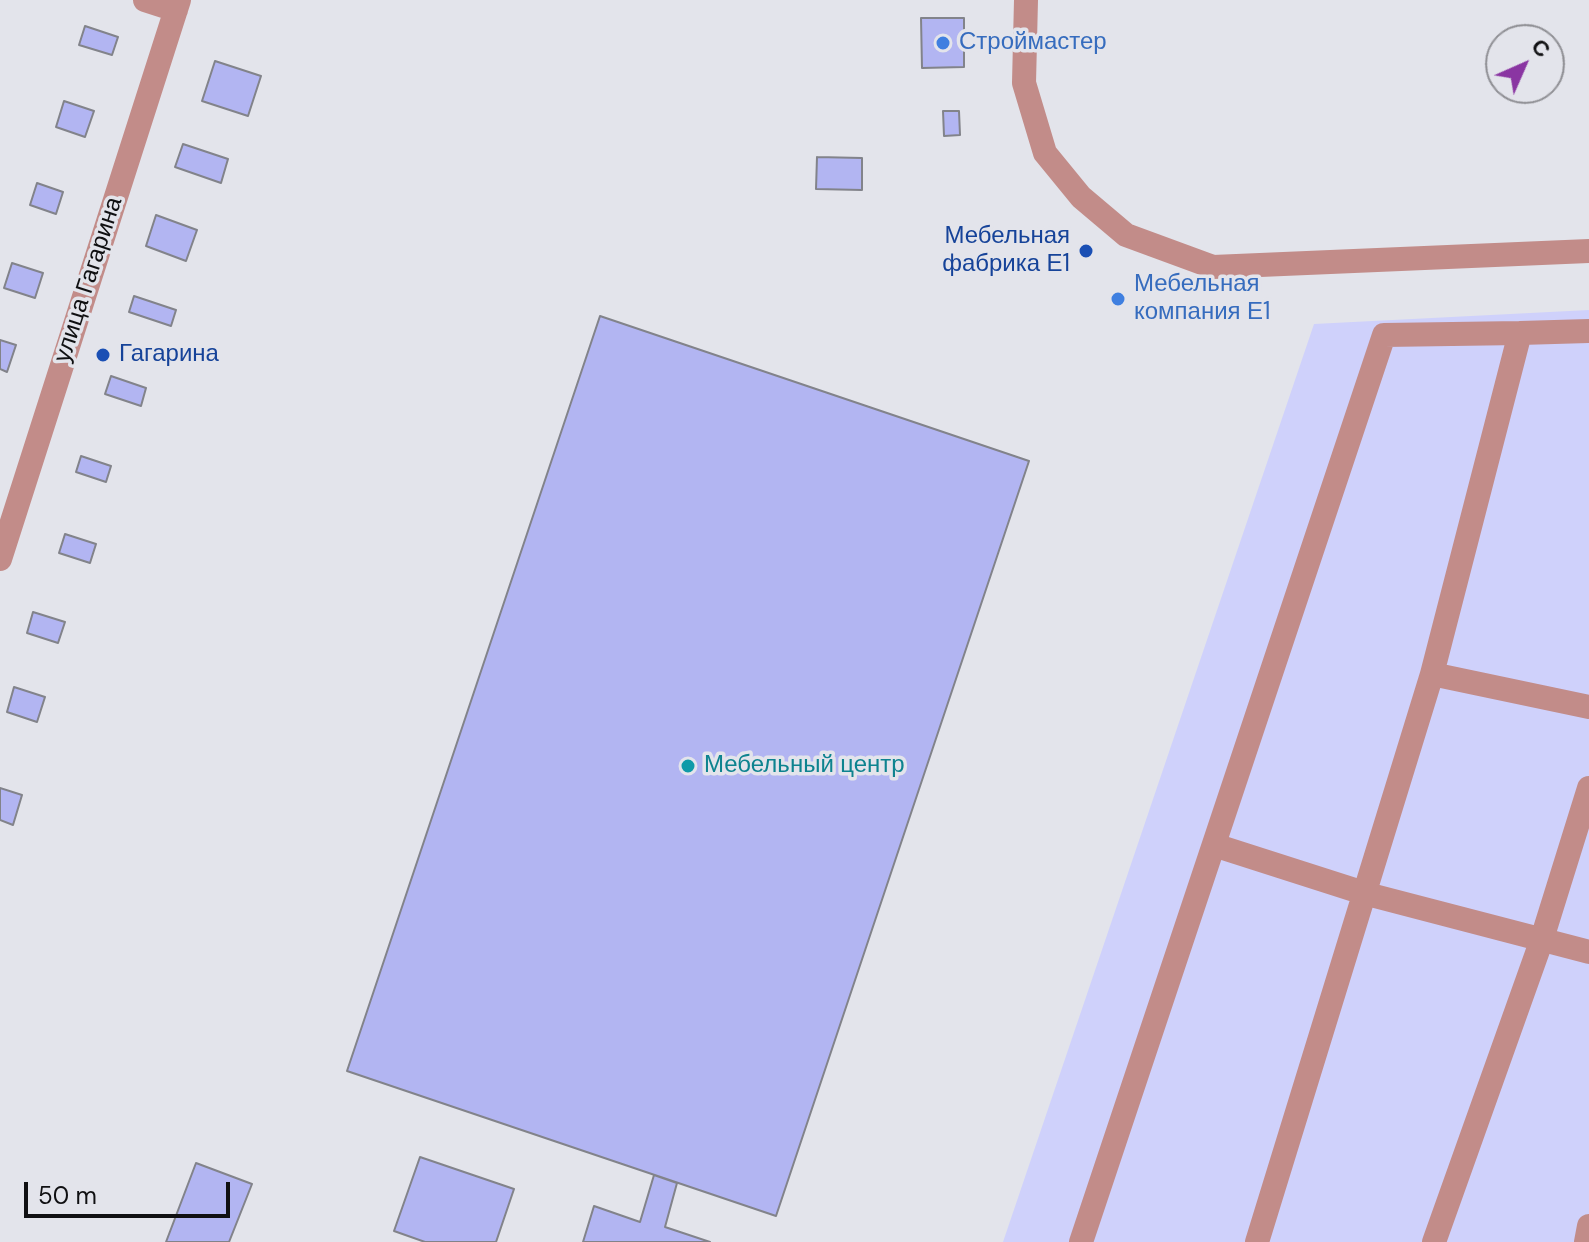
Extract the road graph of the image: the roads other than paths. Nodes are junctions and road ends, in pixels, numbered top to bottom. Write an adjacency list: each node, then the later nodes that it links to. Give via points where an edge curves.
1 (145, 0): 3 (street)
2 (1026, 0): 4 (street, via 1024,83 1045,153 1081,197 1126,235 1213,267)
3 (177, 5): 7 (street, улица Гагарина)
4 (1589, 251)
5 (1589, 331): 6 (street)
6 (1520, 333): 8 (street); 11 (street, via 1384,335)
7 (0, 559)
8 (1432, 674): 9 (street); 12 (street)
9 (1589, 707)
10 (1589, 788): 13 (street)
11 (1214, 845): 12 (street); 16 (street)
12 (1367, 894): 13 (street); 17 (street)
13 (1541, 942): 14 (street); 18 (street)
14 (1589, 952)
15 (1589, 1226): 19 (street)
16 (1081, 1242)
17 (1257, 1242)
18 (1434, 1242)
19 (1586, 1242)

